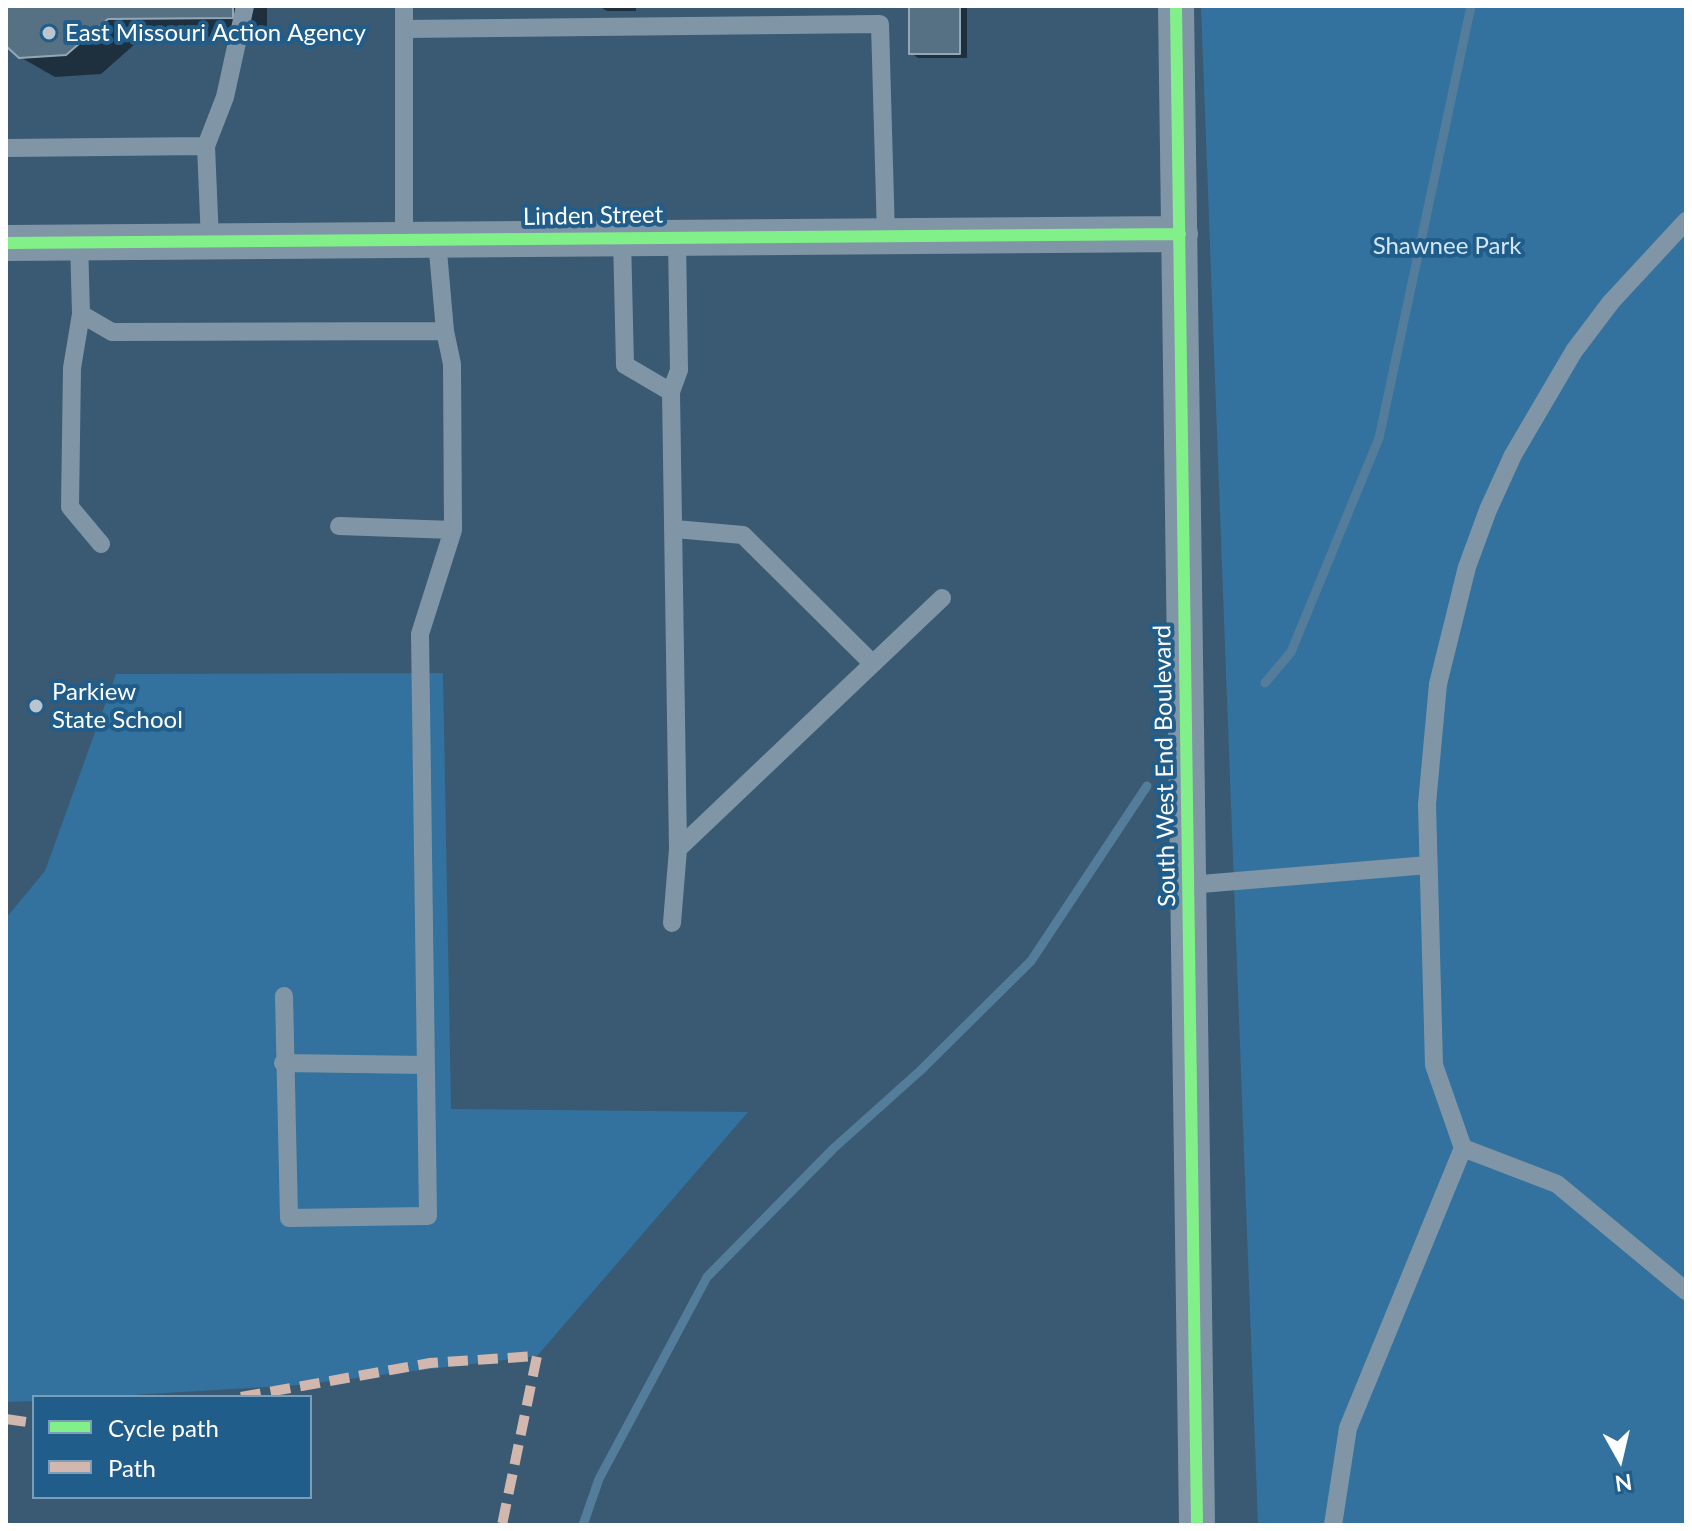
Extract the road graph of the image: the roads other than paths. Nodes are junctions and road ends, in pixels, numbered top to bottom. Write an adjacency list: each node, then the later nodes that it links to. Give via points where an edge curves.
1 (245, 6): 6 (lane, via 225,97)
2 (404, 6): 5 (lane)
3 (1176, 6): 9 (street, South West End Boulevard)
4 (880, 15): 5 (lane); 10 (lane)
5 (404, 29): 13 (lane)
6 (206, 146): 7 (lane); 15 (lane)
7 (6, 148)
8 (1686, 221): 27 (lane, via 1574,351 1527,428 1488,510 1467,567 1438,684 1428,789)
9 (1180, 234): 10 (street, Linden Street); 28 (street, South West End Boulevard)
10 (886, 236): 12 (street, Linden Street)
11 (622, 238): 12 (street, Linden Street); 13 (street, Linden Street); 19 (lane, via 625,365)
12 (677, 238): 19 (lane, via 679,370)
13 (420, 240): 15 (street, Linden Street); 18 (lane)
14 (79, 241): 15 (street, Linden Street); 16 (street, Linden Street); 17 (lane)
15 (210, 241)
16 (6, 243)
17 (81, 314): 18 (lane, via 112,332); 23 (lane, via 72,368 70,507)
18 (445, 331): 22 (lane, via 452,364)
19 (671, 392): 21 (lane)
20 (339, 526): 22 (lane)
21 (675, 529): 25 (lane, via 743,535); 26 (lane)
22 (453, 530): 32 (lane, via 420,634)
23 (101, 544)
24 (942, 598): 25 (lane)
25 (872, 663): 26 (lane)
26 (678, 849): 29 (lane)
27 (1428, 865): 28 (lane); 33 (lane, via 1434,1065)
28 (1189, 885): 35 (street, South West End Boulevard)
29 (672, 923)
30 (284, 996): 31 (lane)
31 (283, 1063): 32 (lane); 32 (lane, via 289,1218 428,1216)
32 (425, 1065)
33 (1463, 1148): 34 (lane, via 1557,1184); 36 (lane, via 1348,1428)
34 (1686, 1291)
35 (1197, 1525)
36 (1333, 1525)

